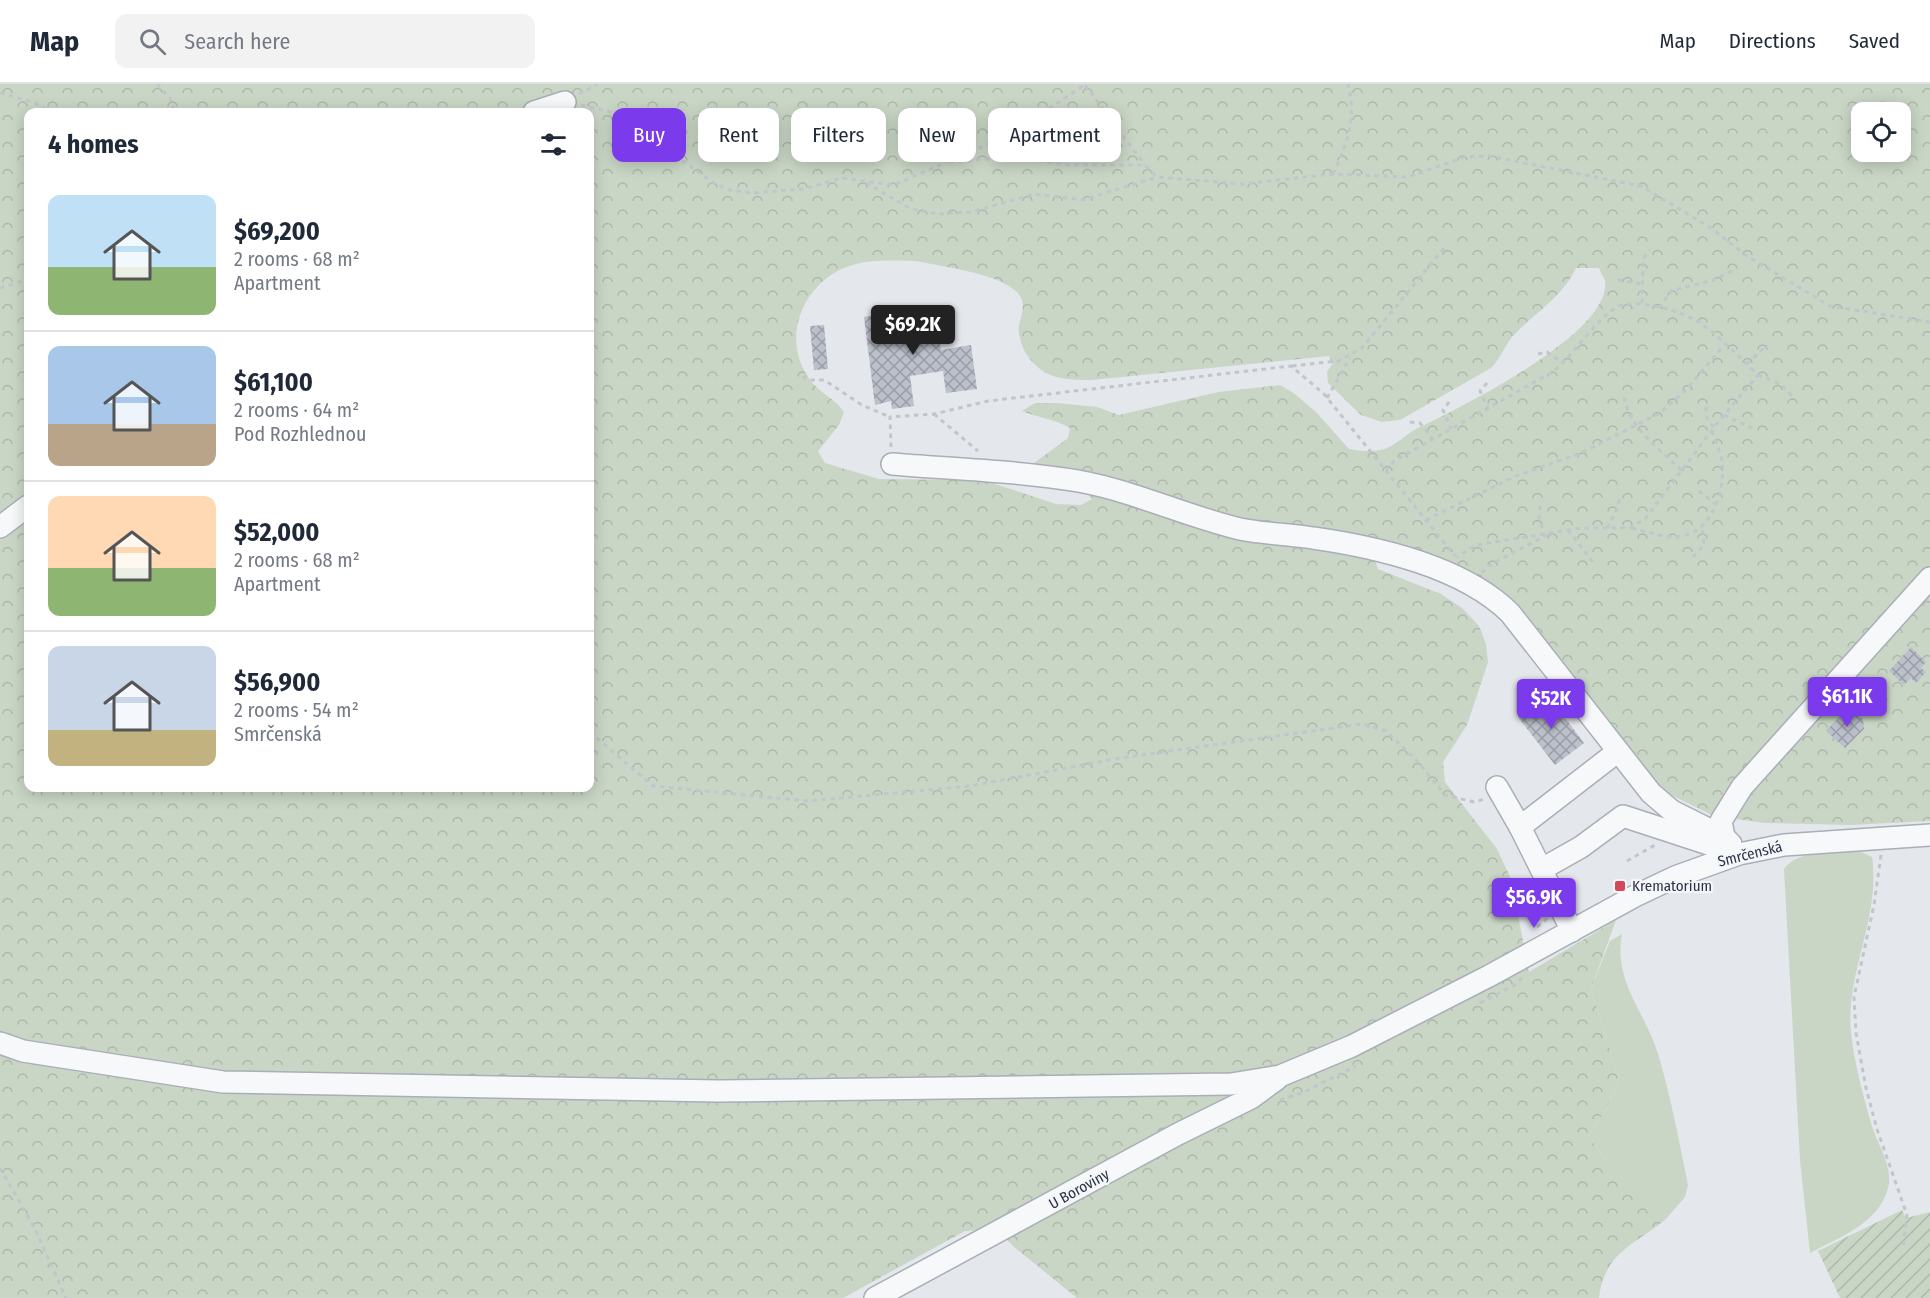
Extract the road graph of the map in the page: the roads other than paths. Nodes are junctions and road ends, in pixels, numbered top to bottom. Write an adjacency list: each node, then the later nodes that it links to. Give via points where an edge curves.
1 (565, 102): 2 (street)
2 (546, 108)
3 (892, 464): 7 (street, via 1077,481 1243,530 1366,547 1422,565 1483,591 1510,613)
4 (24, 509): 5 (street)
5 (0, 527)
6 (1930, 578): 11 (street, via 1742,787 1721,820)
7 (1617, 752): 9 (street); 11 (street, via 1651,793 1672,811)
8 (1499, 791): 9 (street)
9 (1520, 827): 13 (street)
10 (1930, 835): 12 (street, Smrčenská, via 1784,845)
11 (1724, 837): 12 (street)
12 (1739, 854): 13 (street, via 1623,816); 14 (street, Smrčenská, via 1674,877)
13 (1542, 869): 14 (street)
14 (1572, 931): 16 (street, Smrčenská, via 1352,1046)
15 (0, 1043): 16 (street, via 23,1051 223,1082 719,1091 1198,1085)
16 (1280, 1076): 17 (street, U Boroviny, via 1251,1098)
17 (875, 1298)

